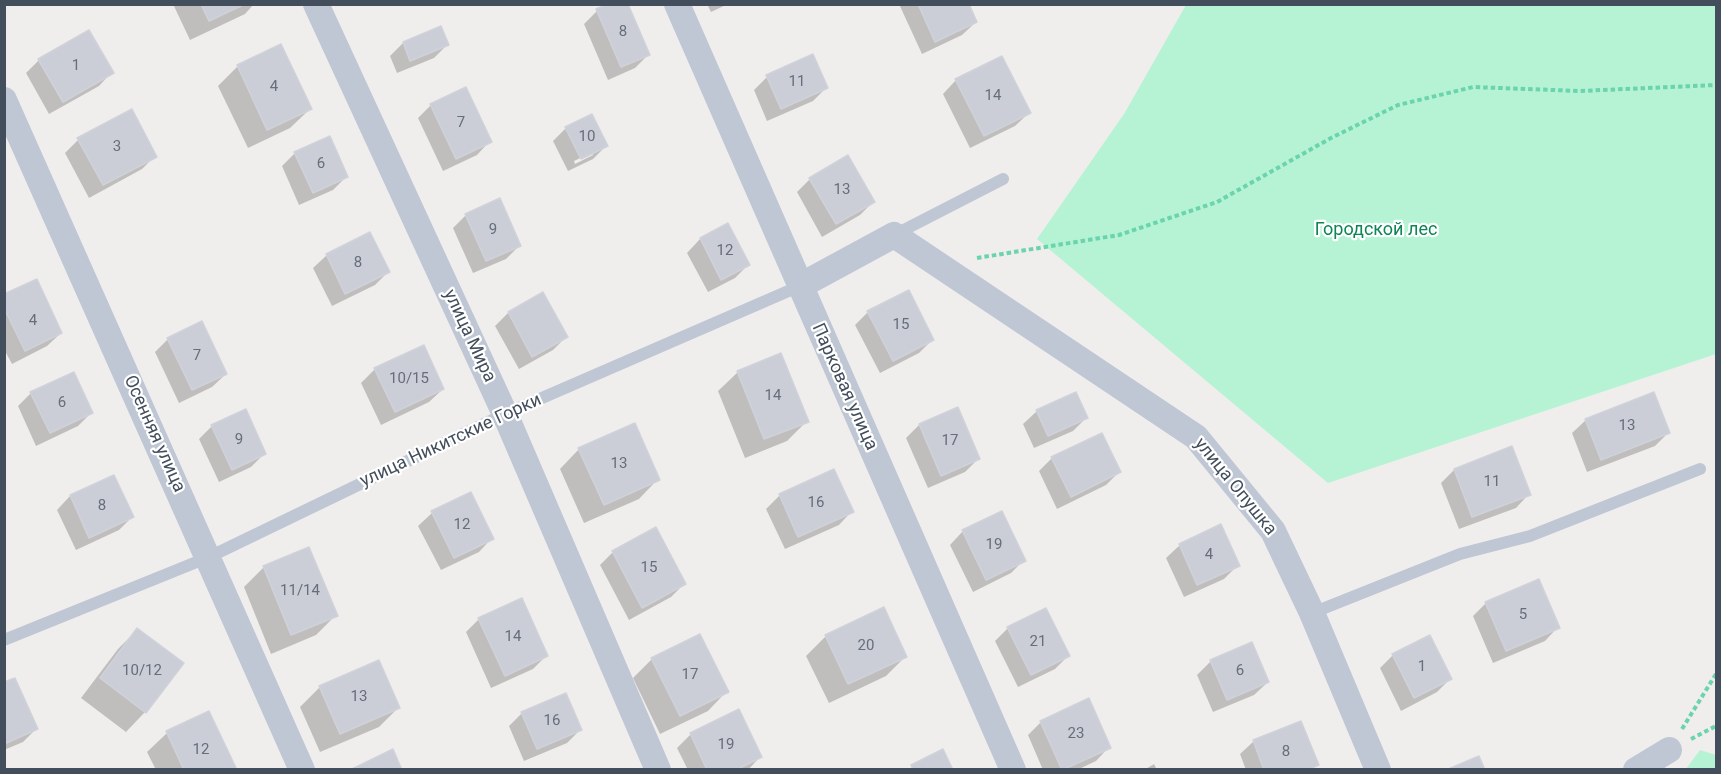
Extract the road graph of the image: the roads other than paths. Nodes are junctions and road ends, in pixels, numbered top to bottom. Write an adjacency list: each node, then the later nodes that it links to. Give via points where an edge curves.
1 (316, 4): 7 (street, улица Мира)
2 (677, 4): 6 (street, Парковая улица)
3 (4, 100): 9 (street, Осенняя улица)
4 (1003, 179): 5 (lane)
5 (894, 235): 6 (street, улица Никитские Горки); 10 (street, улица Опушка, via 1196,437 1273,531)
6 (800, 286): 7 (lane, улица Никитские Горки); 15 (street, Парковая улица)
7 (505, 414): 9 (lane, улица Никитские Горки); 14 (street, улица Мира)
8 (1700, 469): 10 (lane, via 1530,536 1460,554)
9 (209, 557): 11 (lane, улица Никитские Горки); 13 (street, Осенняя улица)
10 (1312, 613): 16 (street, улица Опушка)
11 (4, 640)
12 (1669, 750): 17 (street)
13 (302, 770)
14 (658, 770)
15 (1013, 770)
16 (1378, 770)
17 (1636, 770)

